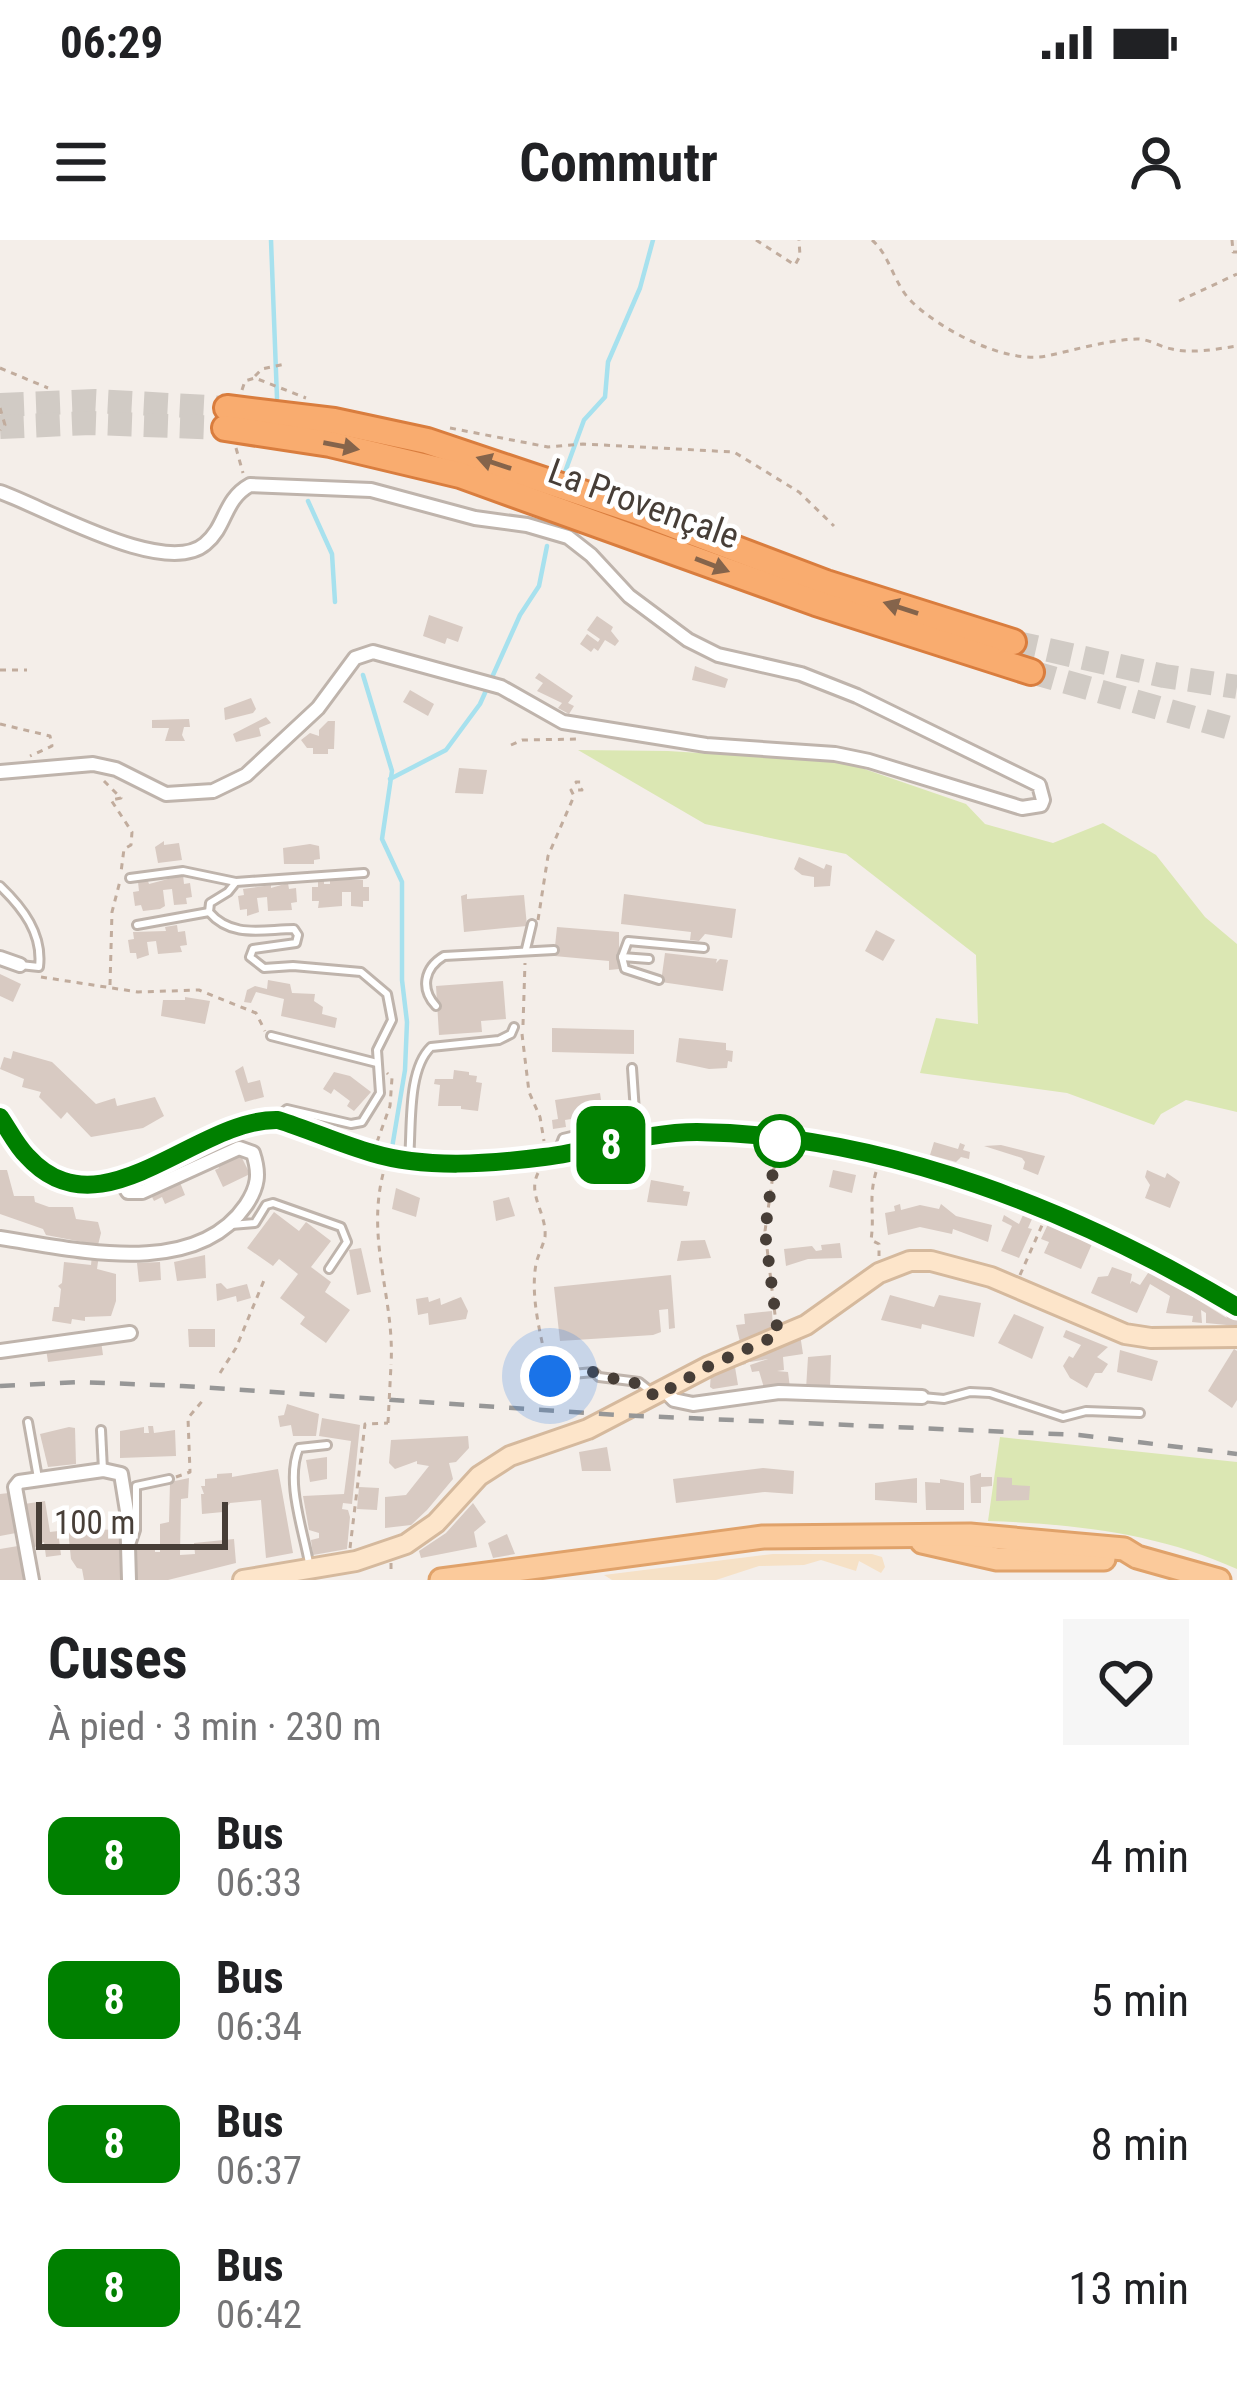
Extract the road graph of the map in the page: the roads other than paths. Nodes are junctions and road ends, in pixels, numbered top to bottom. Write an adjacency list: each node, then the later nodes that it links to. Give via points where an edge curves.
1 (0, 493): 4 (street, via 127,543 179,554 204,545 234,494 250,485 371,490 527,525 568,538 629,596 718,656 857,696 1039,785 1043,800 1022,808 835,754 706,745 562,722 501,687 374,652 355,658 318,708 246,775 213,791 166,794 93,764)
2 (1013, 642): 3 (highway, La Provençale, one-way to 3, via 427,441 334,421 232,417 424,464)
3 (1031, 672)
4 (4, 771)
5 (364, 873): 7 (lane)
6 (130, 878): 7 (lane, via 183,871)
7 (236, 882): 9 (lane)
8 (0, 886): 18 (lane, via 27,916 41,950 39,967)
9 (209, 911): 11 (lane); 23 (lane, via 259,933 294,929 296,943 253,949 254,964 372,978 392,1009)
10 (532, 924): 13 (lane)
11 (137, 925)
12 (704, 948): 15 (lane, via 635,938)
13 (526, 949): 14 (lane); 20 (lane, via 431,963 427,995)
14 (554, 950)
15 (622, 957): 17 (lane); 19 (lane, via 630,973)
16 (0, 958): 18 (street)
17 (649, 959)
18 (20, 964)
19 (659, 980)
20 (436, 1006)
21 (514, 1027): 28 (lane, via 499,1040 424,1052)
22 (271, 1036): 23 (lane)
23 (376, 1064): 26 (lane, via 380,1094 362,1123 287,1108)
24 (632, 1068): 27 (lane, via 630,1122 563,1138)
25 (0, 1117): 29 (street, via 45,1171 79,1183)
26 (278, 1120): 28 (street); 29 (street, via 233,1127)
27 (551, 1156): 28 (street); 33 (street, via 676,1133 880,1158 1048,1212)
28 (409, 1161)
29 (122, 1181): 30 (street, via 128,1192 142,1192 247,1148 256,1190)
30 (231, 1225): 31 (street, via 148,1255); 32 (lane, via 255,1223 273,1203 341,1227 346,1242)
31 (0, 1238)
32 (329, 1269)
33 (1237, 1307)
34 (130, 1333): 36 (street)
35 (1237, 1336): 38 (main road, via 1125,1334 960,1267 910,1261 833,1309)
36 (0, 1351)
37 (550, 1376): 38 (lane, via 594,1372)
38 (660, 1394): 39 (street, via 693,1404 778,1392); 48 (main road, via 510,1456 423,1534 387,1552)
39 (922, 1397): 40 (lane, via 991,1393 1063,1417)
40 (1140, 1413)
41 (28, 1423): 45 (lane)
42 (101, 1430): 44 (lane)
43 (328, 1445): 48 (lane, via 299,1448 294,1460)
44 (103, 1470): 45 (street); 47 (street, via 121,1474)
45 (38, 1478): 49 (street, via 15,1487)
46 (169, 1479): 47 (lane, via 136,1486)
47 (128, 1547): 50 (street)
48 (310, 1569): 51 (main road)
49 (32, 1580)
50 (129, 1580)
51 (243, 1580)
52 (441, 1580): 53 (main road, via 752,1537 930,1534 1036,1550 1111,1547)
53 (1219, 1580)

